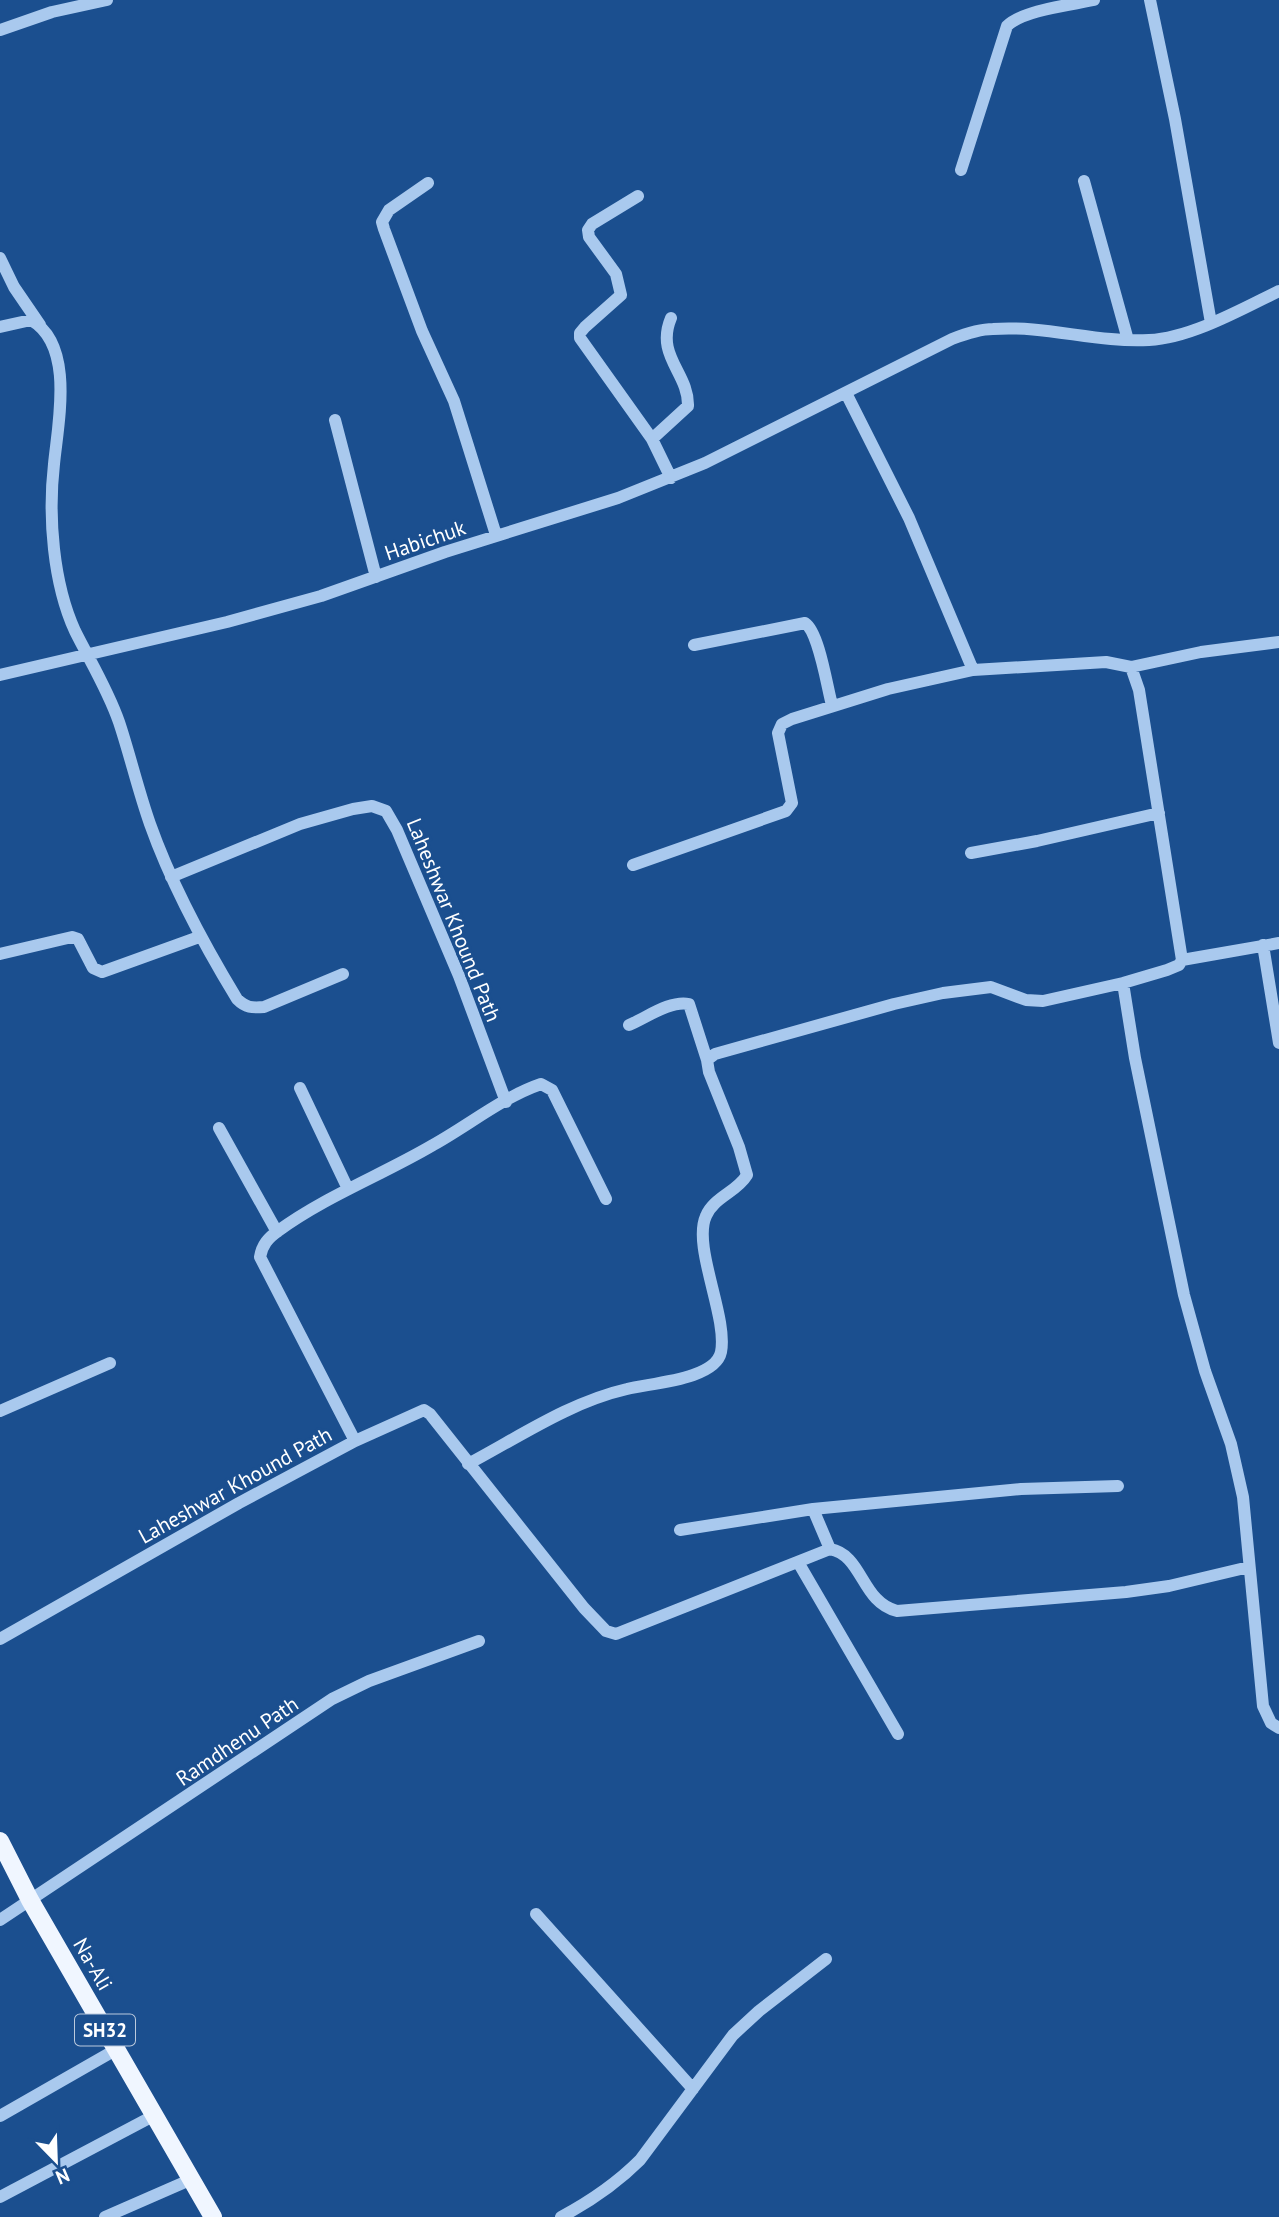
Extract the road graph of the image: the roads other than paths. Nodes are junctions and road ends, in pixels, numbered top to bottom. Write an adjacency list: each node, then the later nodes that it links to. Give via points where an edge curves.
1 (107, 0): 4 (street)
2 (1094, 0): 5 (street, via 1028,15 1007,26)
3 (1150, 0): 12 (street)
4 (0, 30)
5 (961, 170)
6 (1084, 181): 15 (street)
7 (428, 183): 20 (street, via 389,211 382,222 422,331 454,401)
8 (638, 196): 18 (street, via 588,230 616,274 621,295 584,327 580,338)
9 (0, 258): 13 (street)
10 (1279, 291): 12 (street, Habichuk)
11 (671, 318): 18 (street, via 666,345 688,405)
12 (1211, 323): 15 (street, Habichuk, via 1152,340)
13 (40, 325): 14 (street, via 31,320); 24 (street, via 50,339 62,387 51,487 53,536 68,611)
14 (0, 327)
15 (1128, 340): 16 (street, Habichuk, via 1009,328 972,332)
16 (846, 393): 19 (street, Habichuk); 26 (street, via 909,518)
17 (335, 420): 21 (street)
18 (652, 439): 19 (street)
19 (671, 478): 20 (street, Habichuk)
20 (496, 536): 21 (street, Habichuk)
21 (376, 577): 24 (street, Habichuk, via 227,622)
22 (1279, 642): 25 (street)
23 (694, 645): 28 (street, via 806,623 815,638)
24 (89, 656): 27 (street, Habichuk); 32 (street, via 119,722)
25 (1131, 667): 26 (street, via 1107,662); 29 (street, via 1139,690)
26 (973, 670): 28 (street)
27 (0, 675)
28 (832, 705): 31 (street, via 782,724 778,733 792,803 786,811)
29 (1159, 813): 30 (street); 37 (street)
30 (971, 853)
31 (633, 865)
32 (171, 877): 33 (street); 44 (street, Laheshwar Khound Path, via 328,815 372,806 386,811 459,976)
33 (199, 937): 36 (street, via 102,972 93,968 78,939 72,937); 38 (street, via 244,1006 264,1007)
34 (1279, 943): 35 (street)
35 (1263, 945): 37 (street); 41 (street)
36 (0, 954)
37 (1182, 960): 39 (street, via 1167,970)
38 (344, 974)
39 (1123, 983): 42 (street, via 1043,1001 991,987 943,993 741,1045); 58 (street, via 1184,1295 1243,1497)
40 (629, 1026): 42 (street, via 673,1005 689,1004)
41 (1279, 1043)
42 (707, 1060): 52 (street, via 747,1169 742,1183 714,1203 703,1223 721,1337 717,1361 698,1374 623,1390 579,1406)
43 (300, 1088): 46 (street)
44 (506, 1102): 46 (street); 47 (street, via 541,1084 552,1090)
45 (219, 1128): 48 (street)
46 (348, 1189): 48 (street)
47 (606, 1199)
48 (276, 1232): 51 (street, Laheshwar Khound Path, via 262,1247 260,1257)
49 (110, 1363): 50 (street)
50 (0, 1410)
51 (355, 1441): 52 (street, via 424,1410); 59 (street, Laheshwar Khound Path)
52 (468, 1464): 57 (street, via 584,1608 606,1631 616,1634)
53 (1118, 1486): 54 (street, via 1021,1489)
54 (813, 1509): 55 (street); 56 (street)
55 (680, 1530)
56 (830, 1549): 57 (street); 58 (street, via 848,1557 876,1600 897,1611 1126,1592)
57 (798, 1562): 62 (street)
58 (1249, 1567): 61 (street, via 1263,1706 1271,1723)
59 (0, 1639)
60 (479, 1641): 64 (street, Ramdhenu Path, via 332,1699)
61 (1279, 1728)
62 (898, 1734)
63 (0, 1841): 64 (main road, Na-Ali / SH32)
64 (30, 1900): 66 (street, Ramdhenu Path); 68 (main road, Na-Ali / SH32)
65 (536, 1914): 69 (street)
66 (0, 1920)
67 (826, 1959): 69 (street, via 744,2024)
68 (117, 2049): 70 (main road, Na-Ali / SH32); 71 (street)
69 (693, 2089): 76 (street, via 624,2176)
70 (155, 2115): 72 (main road, Na-Ali / SH32); 73 (street)
71 (0, 2116)
72 (192, 2179): 74 (street); 75 (main road, Na-Ali / SH32)
73 (0, 2197)
74 (104, 2217)
75 (213, 2217)
76 (561, 2217)

